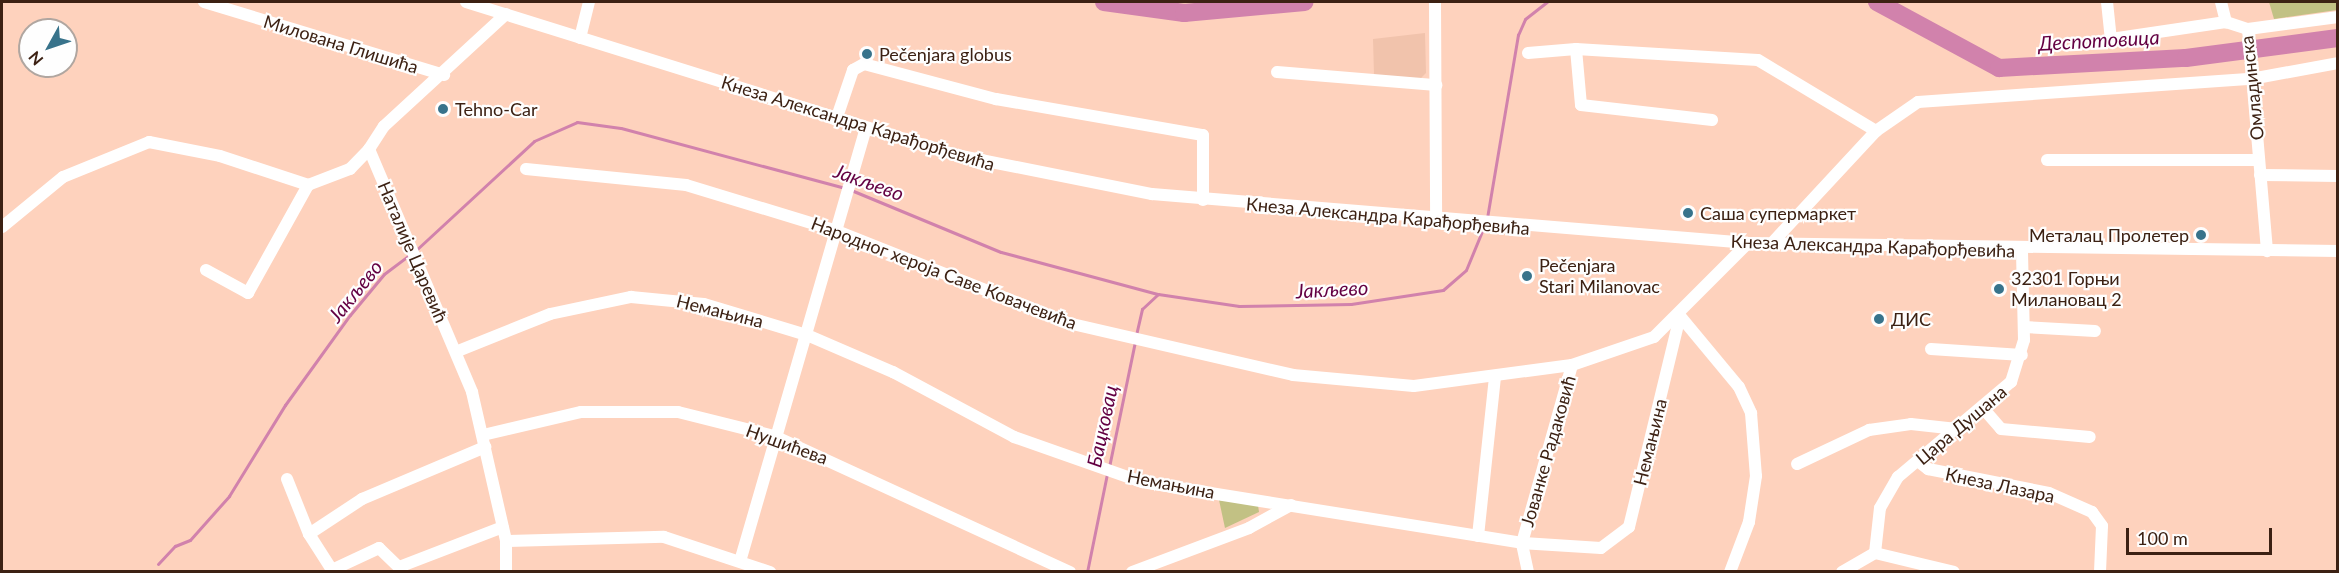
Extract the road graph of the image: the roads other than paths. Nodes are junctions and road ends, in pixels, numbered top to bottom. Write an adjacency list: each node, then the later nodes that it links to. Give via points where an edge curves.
1 (204, 2): 17 (street, Милована Глишића)
2 (466, 2): 7 (street, Кнеза Александра Карађорђевића)
3 (589, 2): 11 (street)
4 (2107, 2): 9 (street, Омладинска, via 2111,39)
5 (2221, 2): 9 (street)
6 (1435, 4): 18 (street)
7 (506, 14): 11 (street, Кнеза Александра Карађорђевића); 17 (street)
8 (2337, 17): 10 (street)
9 (2226, 22): 10 (street, Омладинска)
10 (2248, 33): 16 (street, Омладинска)
11 (579, 38): 19 (street, Кнеза Александра Карађорђевића)
12 (1576, 49): 13 (street); 20 (street, via 1581,105); 22 (street, via 1758,60)
13 (1528, 53)
14 (2337, 63): 16 (street)
15 (1277, 72): 18 (street)
16 (2251, 73): 22 (street, via 1941,97 1918,102); 25 (street, Омладинска)
17 (444, 75): 23 (street, via 384,126)
18 (1436, 85): 31 (street)
19 (836, 120): 21 (street, Кнеза Александра Карађорђевића); 30 (street, via 853,70 864,64 996,99 1203,135)
20 (1712, 120)
21 (866, 129): 30 (street, Кнеза Александра Карађорђевића, via 1045,176); 33 (street)
22 (1876, 131): 35 (street)
23 (369, 149): 29 (street, via 350,169); 45 (street, Наталије Царевић)
24 (2047, 160): 25 (street)
25 (2259, 160): 27 (street, Омладинска)
26 (526, 169): 33 (street, Народног хероја Саве Ковачевића, via 686,185)
27 (2260, 176): 28 (street); 37 (street, Омладинска)
28 (2337, 176)
29 (309, 185): 32 (street, via 239,161 149,142 63,177); 39 (street, via 248,293)
30 (1203, 200): 31 (street, Кнеза Александра Карађорђевића)
31 (1436, 220): 34 (street, Кнеза Александра Карађорђевића)
32 (2, 227)
33 (837, 231): 43 (street); 48 (street, Народног хероја Саве Ковачевића, via 1068,323 1142,342 1293,375 1414,386)
34 (1748, 243): 35 (street, Кнеза Александра Карађорђевића); 40 (street, Народног хероја Саве Ковачевића)
35 (1772, 243): 36 (street, Кнеза Александра Карађорђевића)
36 (2022, 250): 37 (street, Кнеза Александра Карађорђевића); 41 (street, Цара Душана)
37 (2267, 251): 38 (street, Кнеза Александра Карађорђевића)
38 (2337, 251)
39 (206, 270)
40 (1680, 316): 47 (street, Народног хероја Саве Ковачевића, via 1654,337); 62 (street, Немањина, via 1629,527 1601,548); 70 (street, via 1739,387 1751,413 1756,476 1749,522)
41 (2024, 327): 42 (street); 46 (street, Цара Душана)
42 (2095, 331)
43 (807, 335): 45 (street, Немањина, via 704,304 631,297 550,314); 51 (street); 57 (street, Немањина, via 893,372 1014,437 1102,468 1142,482)
44 (1931, 349): 46 (street)
45 (458, 351): 53 (street, Наталије Царевић)
46 (2022, 355): 49 (street, Цара Душана, via 2011,382)
47 (1572, 365): 48 (street, Народног хероја Саве Ковачевића); 62 (street, Јованке Радаковић)
48 (1495, 377): 60 (street)
49 (1982, 407): 50 (street, Цара Душана); 52 (street, via 2001,429)
50 (1957, 429): 54 (street, Цара Душана); 55 (street, via 1911,424 1869,430)
51 (774, 436): 53 (street, Нушићева, via 678,412 581,412); 64 (street); 67 (street, Нушићева)
52 (2090, 437)
53 (484, 441): 58 (street, Наталије Царевић); 59 (street, Нушићева, via 362,498)
54 (1918, 461): 63 (street, Цара Душана, via 1886,492); 73 (street, Кнеза Лазара, via 1928,469 2049,493 2092,512 2102,526)
55 (1797, 464)
56 (287, 479): 59 (street)
57 (1291, 505): 60 (street, Немањина); 68 (street, via 1249,528)
58 (503, 526): 59 (street, via 399,567 380,548 332,570); 61 (street, Наталије Царевић)
59 (309, 534)
60 (1478, 536): 62 (street, Немањина)
61 (506, 542): 64 (street, via 664,537); 65 (street, Наталије Царевић)
62 (1522, 543): 69 (street, Јованке Радаковић)
63 (1875, 553): 71 (street); 72 (street)
64 (741, 558): 66 (street)
65 (506, 572)
66 (770, 572)
67 (1070, 572)
68 (1132, 572)
69 (1528, 572)
70 (1731, 572)
71 (1842, 572)
72 (1954, 572)
73 (2100, 572)

